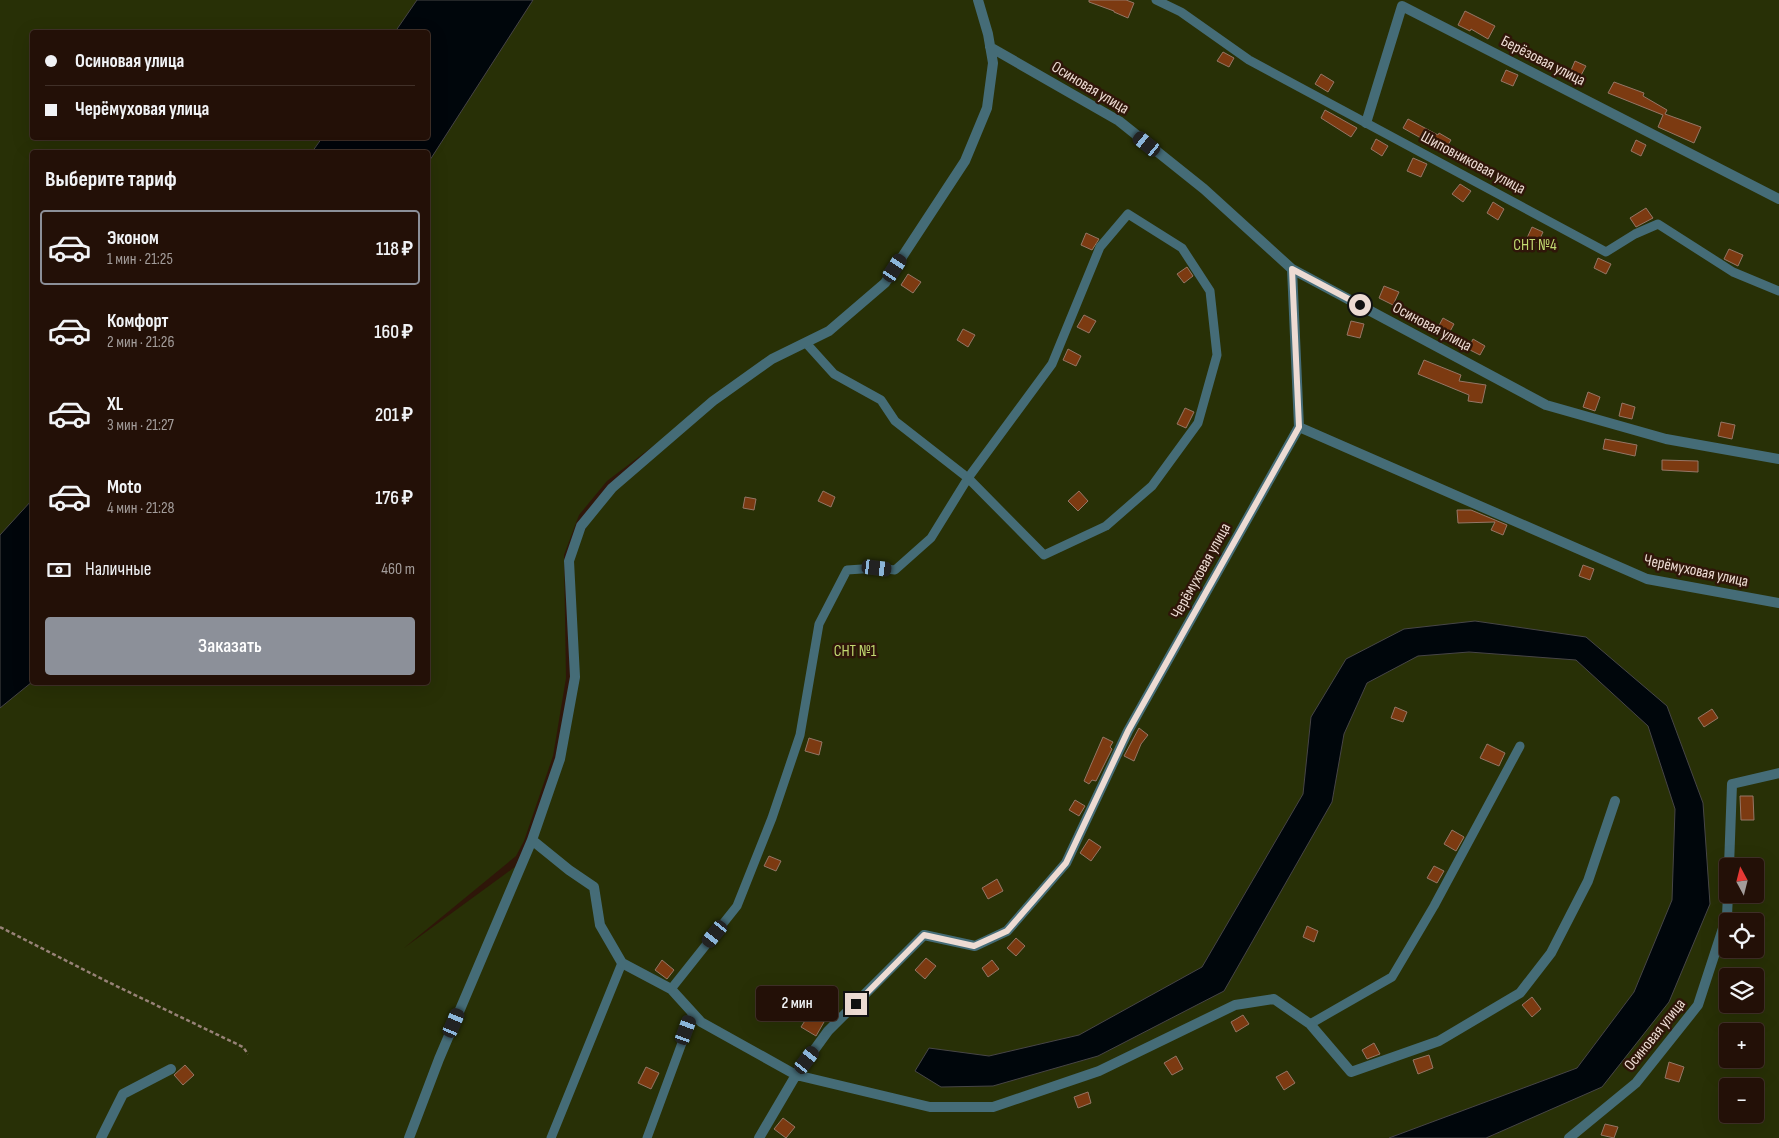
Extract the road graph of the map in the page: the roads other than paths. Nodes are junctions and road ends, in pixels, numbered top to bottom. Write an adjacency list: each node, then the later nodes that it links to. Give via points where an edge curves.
1 (978, 0): 4 (street)
2 (1156, 0): 5 (lane, Шиповниковая улица, via 1181,12 1249,60)
3 (1402, 3): 5 (street, Берёзовая улица); 6 (street, Берёзовая улица)
4 (990, 47): 7 (street, Осиновая улица, via 1119,121 1204,189); 9 (street, via 992,63 987,108 965,161 885,283 829,331)
5 (1366, 123): 8 (lane, Шиповниковая улица, via 1606,252 1634,234 1658,224 1733,272)
6 (1779, 199)
7 (1292, 269): 10 (street); 11 (street, Осиновая улица, via 1546,405 1666,439)
8 (1779, 291)
9 (806, 343): 12 (lane, via 834,374 881,400 895,421); 17 (street, via 772,359 713,401 612,488 581,526 569,560 575,678 560,759)
10 (1299, 427): 13 (street, Черёмуховая улица, via 1647,579); 25 (street, Черёмуховая улица, via 1128,731 1066,863 1007,931 974,946 924,935 828,1031)
11 (1779, 459)
12 (968, 478): 12 (lane, via 1052,364 1100,248 1128,214 1182,248 1210,292 1217,355 1198,423 1152,486 1106,526 1044,555); 21 (lane, via 932,538 895,570 847,570 819,624 800,735 737,906)
13 (1779, 604)
14 (1520, 746): 23 (lane, via 1392,977)
15 (1779, 773): 18 (street, via 1732,784)
16 (1615, 801): 23 (street, via 1588,881 1551,953 1520,993 1439,1042 1351,1072)
17 (532, 840): 20 (street, via 594,887 600,925); 28 (street)
18 (1729, 858)
19 (1728, 903): 26 (street, Осиновая улица, via 1727,916 1698,1005 1636,1083)
20 (622, 963): 21 (street); 29 (lane)
21 (671, 989): 22 (street)
22 (693, 1012): 25 (street, via 701,1022); 30 (lane)
23 (1310, 1024): 25 (street, via 1274,999 1235,1005 1099,1071 992,1107 930,1107)
24 (171, 1069): 27 (street, via 123,1094)
25 (796, 1074): 31 (street)
26 (1582, 1133): 32 (street, Осиновая улица)
27 (102, 1138)
28 (409, 1138)
29 (551, 1138)
30 (647, 1138)
31 (759, 1138)
32 (1569, 1138)

